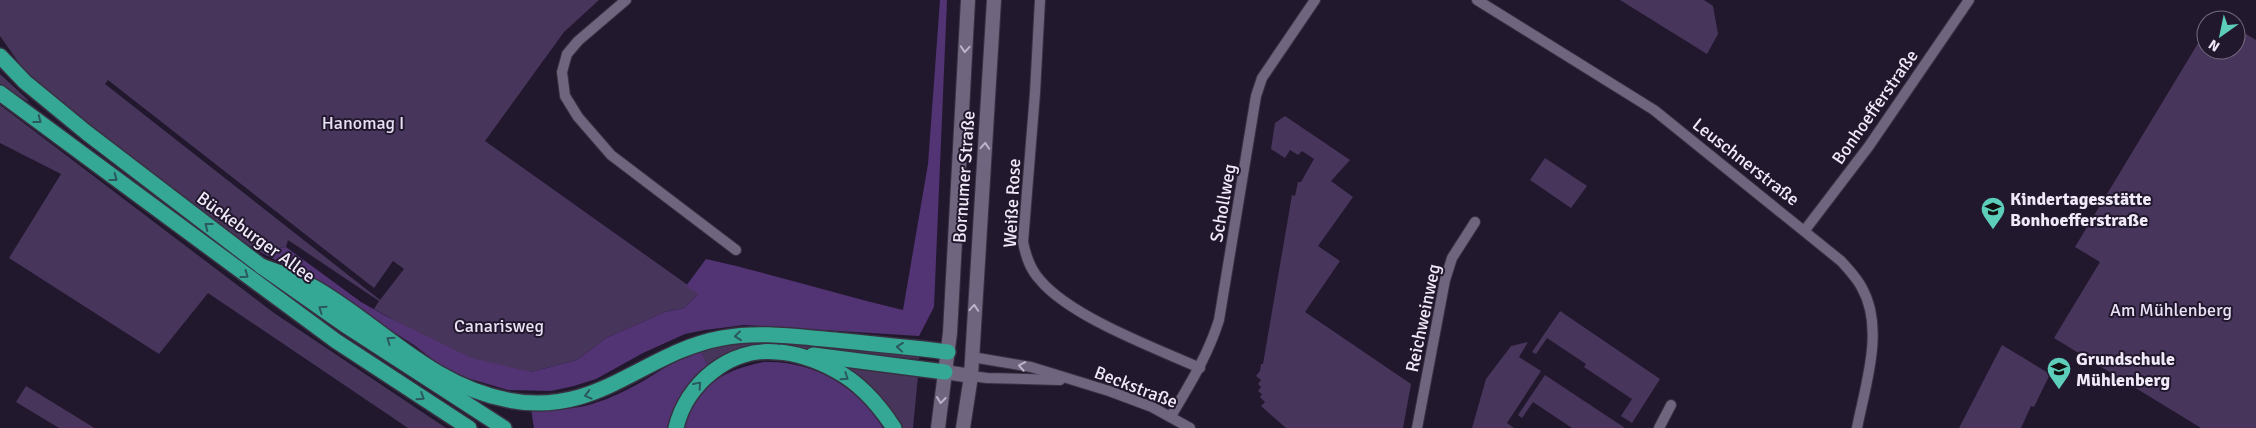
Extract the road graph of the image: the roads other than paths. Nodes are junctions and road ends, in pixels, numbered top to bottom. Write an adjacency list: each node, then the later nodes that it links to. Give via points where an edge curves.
1 (626, 0): 12 (street, via 567,54 562,72 565,96 578,117 611,155)
2 (968, 0): 15 (main road, Bornumer Straße, one-way to 15)
3 (994, 0): 16 (main road, Bornumer Straße, one-way to 3)
4 (1040, 0): 17 (street, Weiße Rose, via 1023,242 1026,259 1039,280 1056,295 1106,325)
5 (1315, 0): 17 (street, Schollweg, via 1262,78 1256,96 1219,320)
6 (1477, 0): 11 (street, Leuschnerstraße, via 1654,110)
7 (1969, 0): 11 (street, Bonhoefferstraße, via 1869,146)
8 (0, 56): 13 (highway, Bückeburger Allee, one-way to 8, via 87,133 25,82)
9 (0, 93): 23 (highway, Bückeburger Allee, one-way to 23, via 336,341)
10 (1475, 222): 30 (street, Reichweinweg, via 1452,258 1445,280)
11 (1805, 230): 32 (street, Leuschnerstraße, via 1841,261 1863,290 1868,306 1872,328 1871,351)
12 (736, 250)
13 (261, 266): 15 (highway, one-way to 13, via 791,336 742,335 688,347 598,392 557,401 510,401 466,388 440,376 316,288); 24 (highway, Bückeburger Allee, one-way to 13, via 355,332)
14 (776, 352): 18 (highway); 25 (highway, one-way to 14, via 687,400 710,373 739,358); 26 (highway, one-way to 26, via 812,360 835,370 870,397)
15 (948, 352): 16 (main road); 18 (main road, Bornumer Straße)
16 (972, 357): 19 (main road, Bornumer Straße); 20 (street, Beckstraße, one-way to 16, via 1030,367)
17 (1200, 368): 22 (street, Schollweg)
18 (945, 372): 19 (main road); 27 (main road, Bornumer Straße, one-way to 27)
19 (971, 376): 20 (street, Beckstraße); 28 (main road, Bornumer Straße)
20 (1069, 380): 22 (street, Beckstraße, via 1108,391)
21 (1671, 405): 31 (street)
22 (1171, 416): 29 (street, Beckstraße)
23 (469, 428)
24 (504, 428)
25 (676, 428)
26 (894, 428)
27 (938, 428)
28 (963, 428)
29 (1190, 428)
30 (1417, 428)
31 (1659, 428)
32 (1857, 428)

